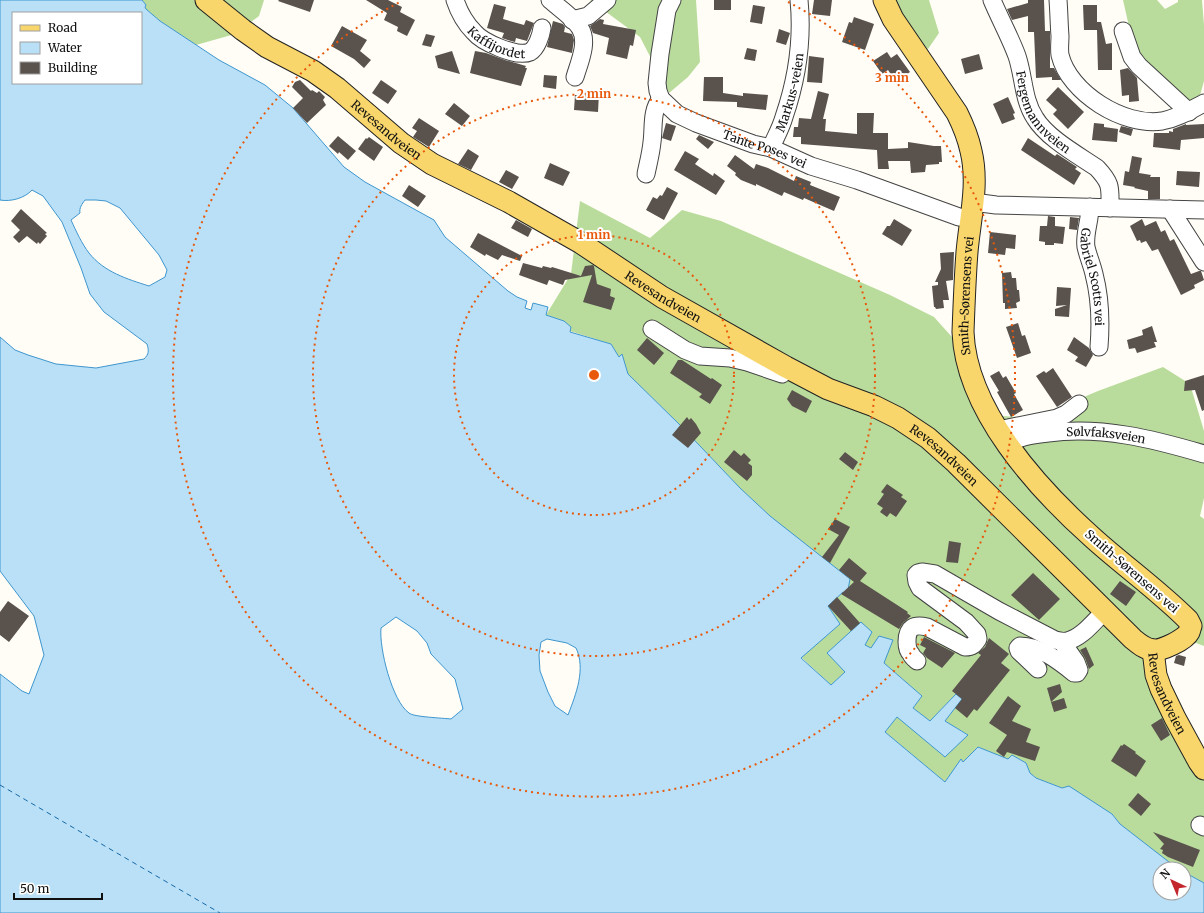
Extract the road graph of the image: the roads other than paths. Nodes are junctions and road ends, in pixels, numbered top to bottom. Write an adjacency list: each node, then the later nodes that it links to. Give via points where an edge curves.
1 (206, 0): 27 (main road, Revesandveien, via 267,47 313,71 401,143 432,164 510,202 581,243 662,297)
2 (455, 0): 11 (street, Kaffijordet, via 463,18 474,33 497,46 515,52 530,52)
3 (550, 0): 10 (street)
4 (607, 0): 10 (street, via 588,16)
5 (799, 0): 17 (street, Markus-veien, via 801,43 792,90 784,118)
6 (884, 0): 22 (main road, Smith-Sørensens vei, via 893,18 957,113 964,128 972,152 974,172)
7 (992, 0): 20 (street, Fergemannveien, via 1018,58 1028,106 1035,120 1048,133 1104,175 1110,186)
8 (1058, 0): 16 (street, via 1060,54 1071,78 1084,91 1118,115 1141,120 1161,121)
9 (669, 3): 14 (street, via 657,83)
10 (572, 20): 13 (street, via 580,28 583,38)
11 (542, 28)
12 (1123, 31): 16 (street, via 1132,57 1139,66)
13 (575, 77)
14 (661, 99): 17 (street, Tante Poses vei, via 677,114 696,123); 18 (street, via 655,109)
15 (1204, 103): 16 (street)
16 (1188, 112)
17 (771, 148): 22 (street, Tante Poses vei, via 811,166 959,217)
18 (646, 174)
19 (1090, 207): 20 (street); 22 (street, via 996,205); 26 (street, Gabriel Scotts vei, via 1086,247 1096,286 1101,324)
20 (1110, 208): 21 (street)
21 (1170, 209): 23 (street); 24 (street)
22 (972, 210): 29 (main road, Smith-Sørensens vei, via 966,266 963,342 975,384)
23 (1204, 210)
24 (1204, 262)
25 (652, 329): 27 (street, via 685,350 700,356 730,358 782,374)
26 (1099, 347)
27 (786, 367): 31 (main road, Revesandveien, via 828,388 874,406 928,438)
28 (1079, 404): 29 (street, via 1057,418)
29 (1003, 437): 30 (street, Sølvfaksveien, via 1061,431 1125,434); 32 (main road, Smith-Sørensens vei, via 1023,465 1070,517)
30 (1204, 454)
31 (1105, 611): 33 (street, via 1078,636); 34 (main road, Revesandveien, via 1133,639 1143,647)
32 (1197, 627): 34 (main road, via 1172,645)
33 (1062, 642): 35 (street, via 935,574 918,572 916,575 920,588 966,622 977,634 978,639 973,646 965,647 927,627 913,627 907,636 907,646); 36 (street, via 1076,662 1079,670 1077,673 1035,648 1020,646 1019,651)
34 (1153, 650): 37 (main road, Revesandveien, via 1156,675 1161,688)
35 (917, 661)
36 (1038, 669)
37 (1204, 769)

